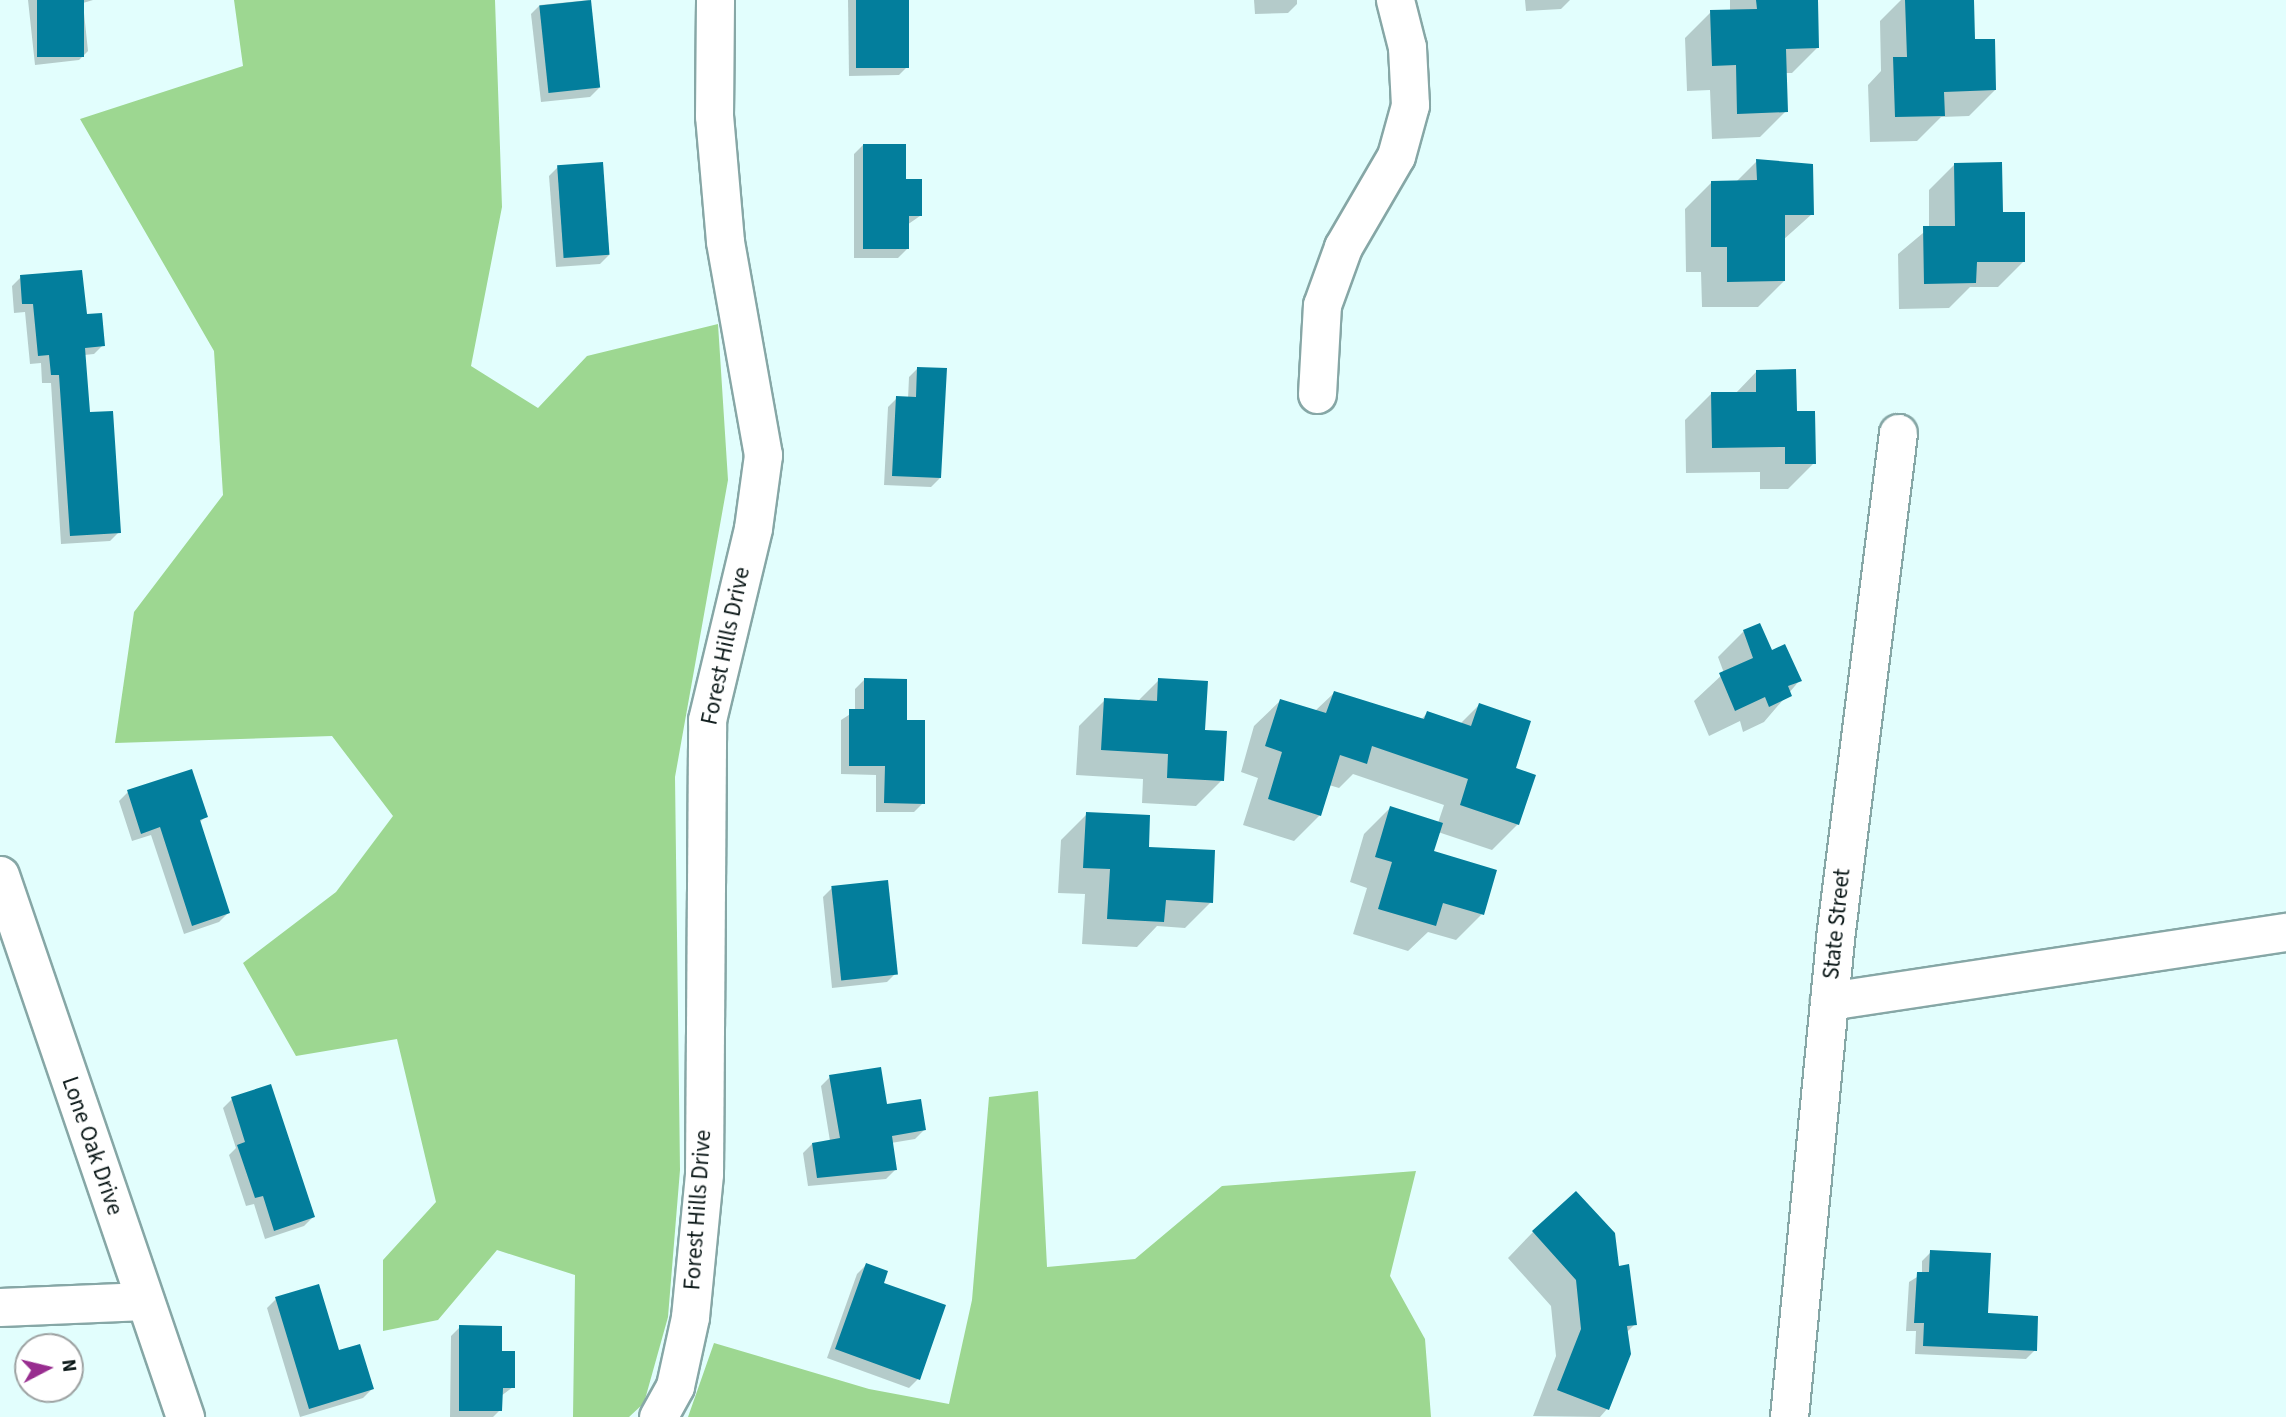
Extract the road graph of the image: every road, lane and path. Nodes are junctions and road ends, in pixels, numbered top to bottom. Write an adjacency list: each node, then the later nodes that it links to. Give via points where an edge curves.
1 (715, 0): 11 (street, Forest Hills Drive, via 714,116 725,242 763,455 753,528 707,720 704,1174 690,1317 675,1386)
2 (1395, 0): 3 (street, via 1407,47 1410,105 1396,156 1343,247 1322,305)
3 (1317, 394)
4 (1898, 433): 7 (street, State Street)
5 (0, 875): 8 (street, Lone Oak Drive)
6 (2286, 932): 7 (street)
7 (1829, 1001): 12 (street, State Street)
8 (145, 1301): 9 (street); 10 (street, Lone Oak Drive)
9 (0, 1307)
10 (185, 1417)
11 (658, 1417)
12 (1789, 1417)

